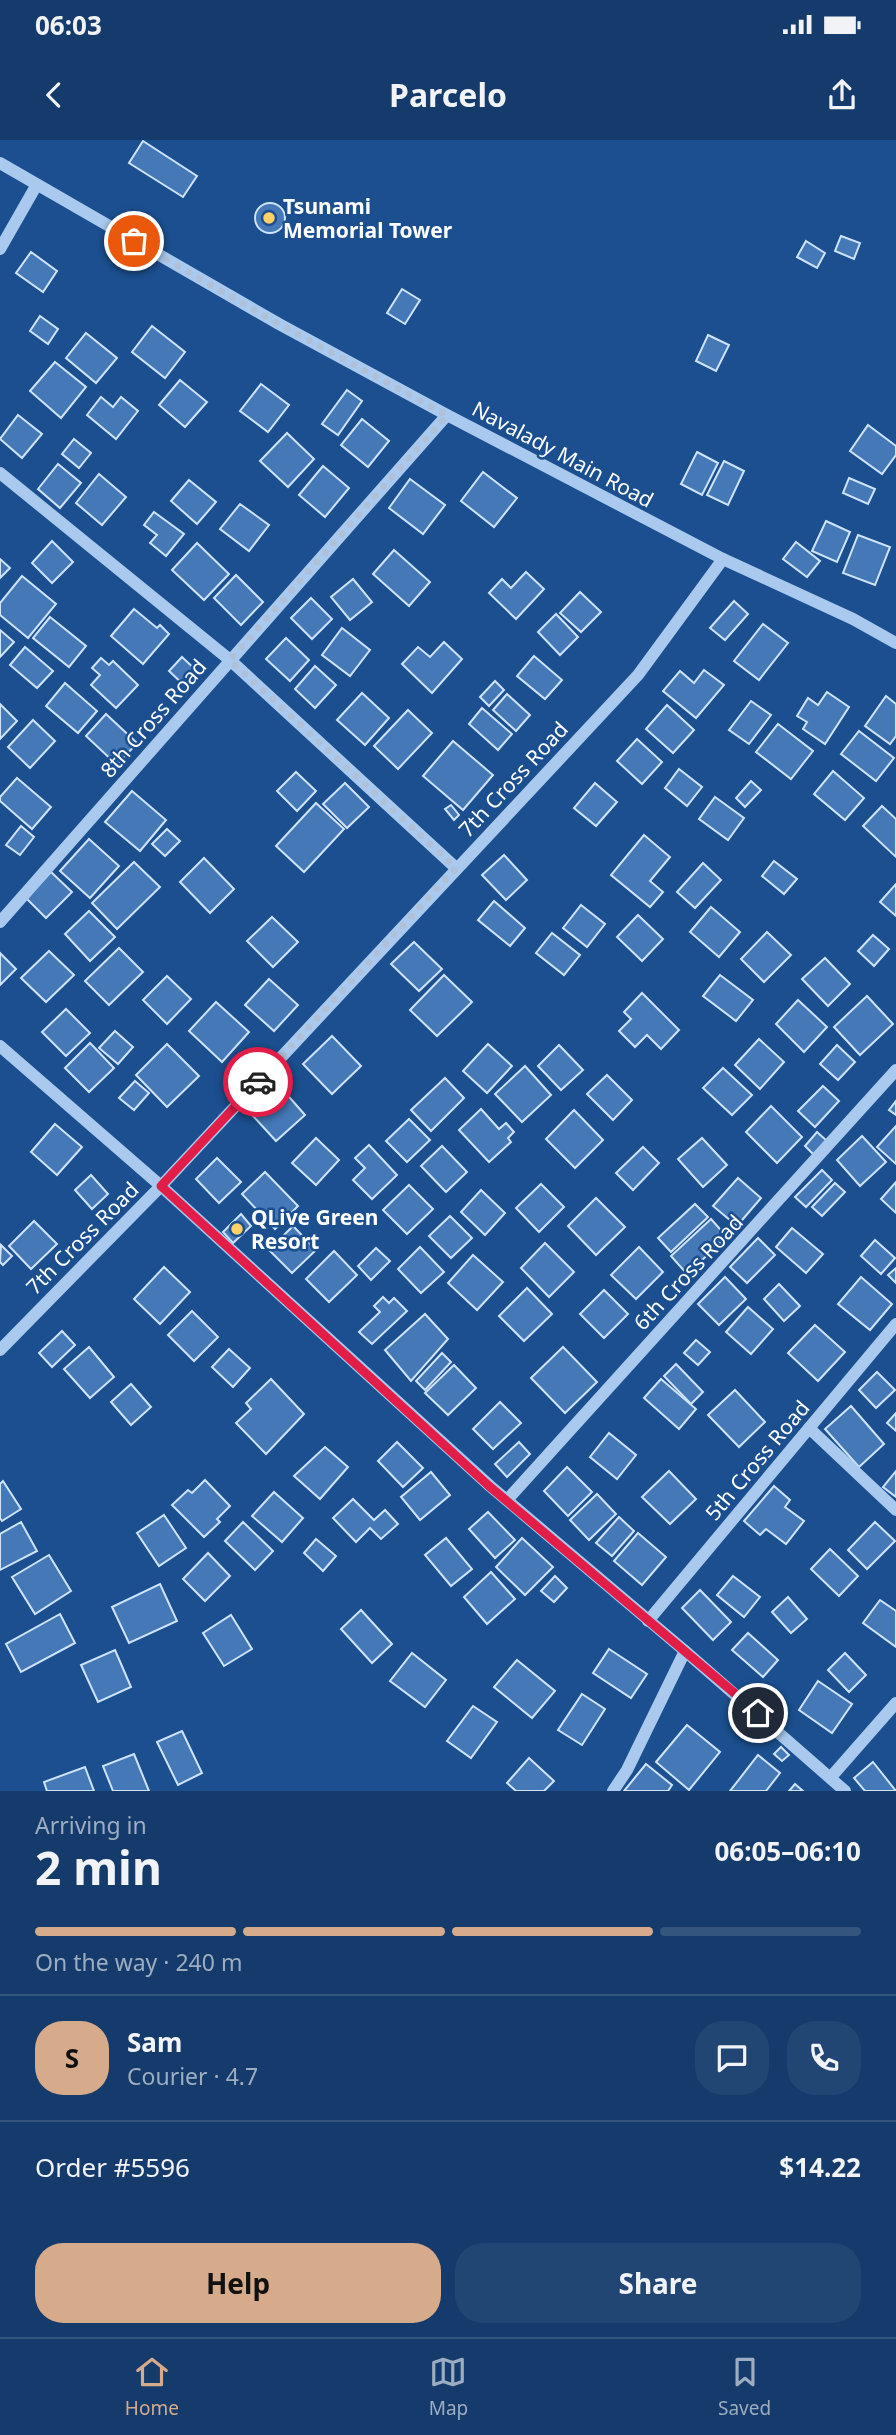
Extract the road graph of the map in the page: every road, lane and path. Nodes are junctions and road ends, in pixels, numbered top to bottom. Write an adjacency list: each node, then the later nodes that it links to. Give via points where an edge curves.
1 (0, 163): 2 (street, Navalady Main Road)
2 (36, 186): 3 (street); 4 (street, Navalady Main Road)
3 (0, 248)
4 (447, 415): 6 (street, Navalady Main Road); 8 (street, 8th Cross Road)
5 (0, 473): 8 (street)
6 (723, 559): 7 (street, Navalady Main Road); 9 (street, 7th Cross Road, via 638,675)
7 (896, 643)
8 (230, 660): 9 (street); 10 (street, 8th Cross Road)
9 (456, 868): 13 (street, 7th Cross Road)
10 (0, 922)
11 (0, 1046): 13 (street)
12 (896, 1070): 17 (street, 6th Cross Road)
13 (161, 1186): 15 (street, 7th Cross Road); 17 (street)
14 (896, 1324): 16 (street, 5th Cross Road)
15 (0, 1350)
16 (809, 1428): 18 (street); 19 (street, 5th Cross Road)
17 (507, 1500): 19 (street)
18 (896, 1510)
19 (648, 1621): 20 (street)
20 (685, 1651): 22 (street); 23 (street)
21 (896, 1703): 22 (street)
22 (831, 1777): 24 (street)
23 (613, 1791)
24 (845, 1791)

